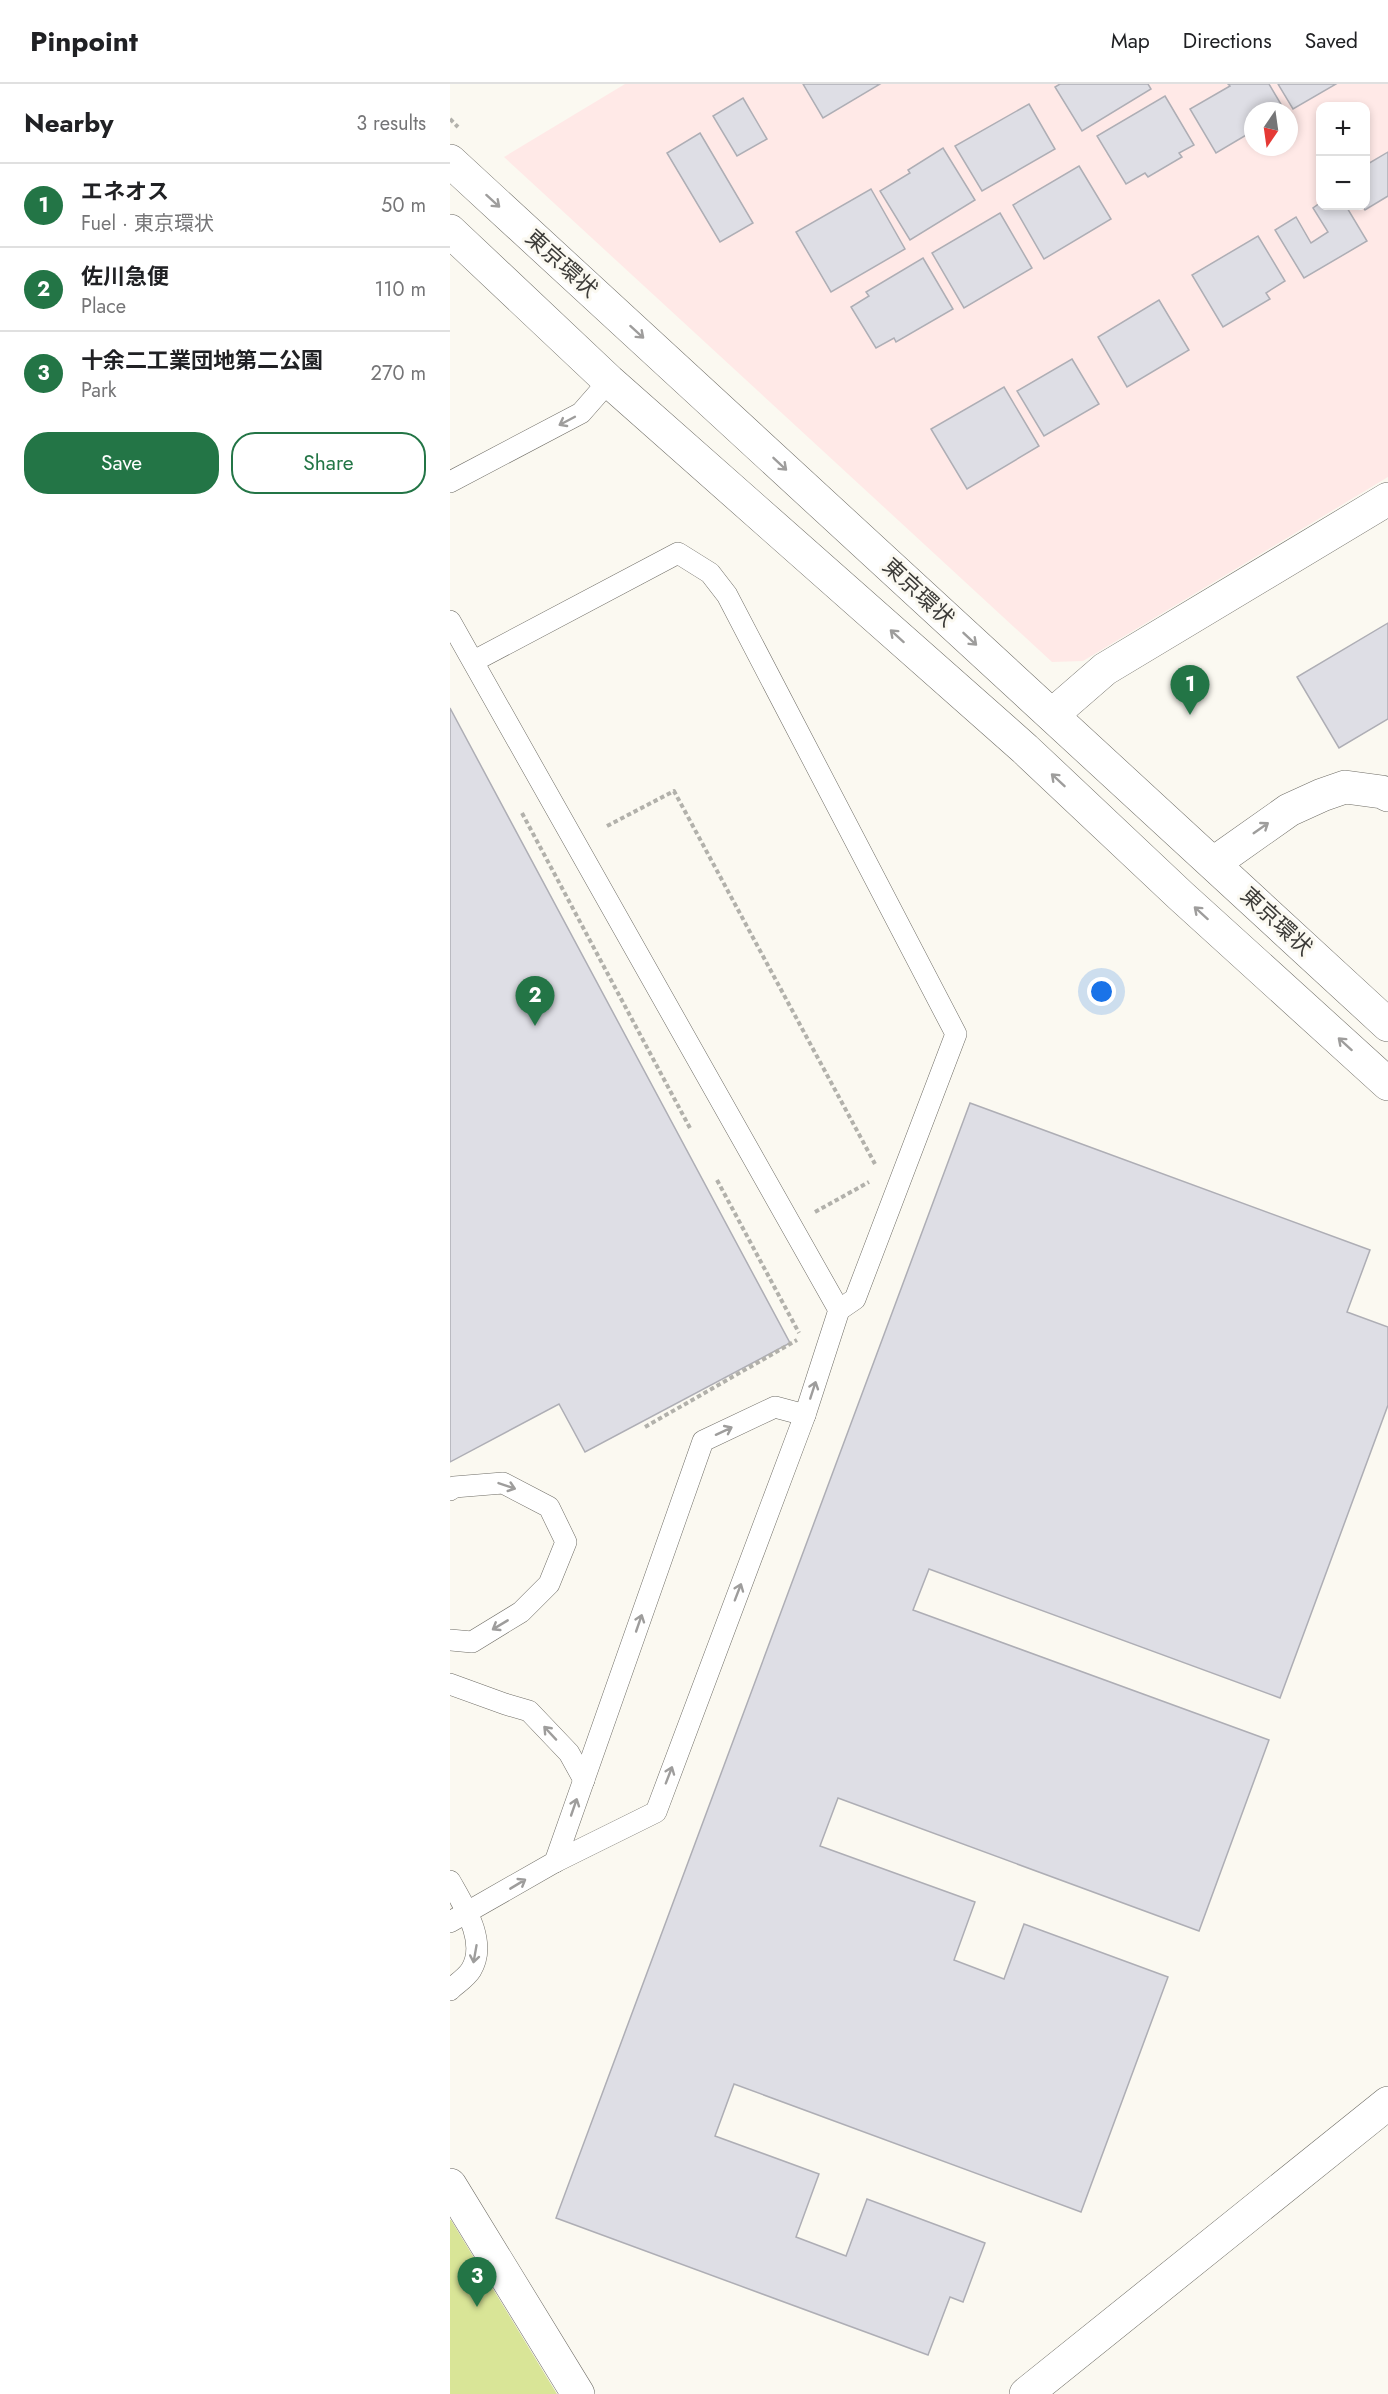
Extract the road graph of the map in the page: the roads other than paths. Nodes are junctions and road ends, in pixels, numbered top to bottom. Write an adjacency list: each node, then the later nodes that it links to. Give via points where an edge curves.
1 (450, 161): 8 (main road, 東京環状, one-way to 8)
2 (450, 231): 3 (main road, 東京環状)
3 (609, 381): 4 (lane, one-way to 4, via 581,413); 12 (main road, 東京環状, one-way to 3, via 1025,749)
4 (450, 482)
5 (1388, 499): 8 (main road, via 1105,669)
6 (450, 621): 7 (lane)
7 (474, 662): 13 (lane); 13 (lane, via 678,553 710,573 727,595 956,1034 855,1299)
8 (1052, 715): 10 (main road, 東京環状)
9 (1388, 795): 10 (main road, one-way to 9, via 1289,810 1322,795 1345,787)
10 (1214, 863): 11 (main road, 東京環状)
11 (1388, 1025)
12 (1388, 1084)
13 (839, 1310): 14 (lane, one-way to 13)
14 (805, 1415): 18 (lane, one-way to 14, via 703,1441 776,1407); 19 (lane, one-way to 14, via 656,1812)
15 (450, 1490): 16 (lane, one-way to 16, via 503,1483 549,1507 566,1542 549,1584 521,1612 472,1642)
16 (450, 1640)
17 (450, 1684): 18 (lane, one-way to 17, via 569,1753 529,1710)
18 (584, 1780): 19 (lane, one-way to 18)
19 (555, 1862): 21 (lane, one-way to 19)
20 (450, 1881): 21 (lane)
21 (459, 1918): 22 (lane, one-way to 22, via 478,1949 471,1971)
22 (450, 1990)
23 (1388, 2103): 26 (main road)
24 (450, 2185): 25 (main road)
25 (579, 2394)
26 (1026, 2394)

